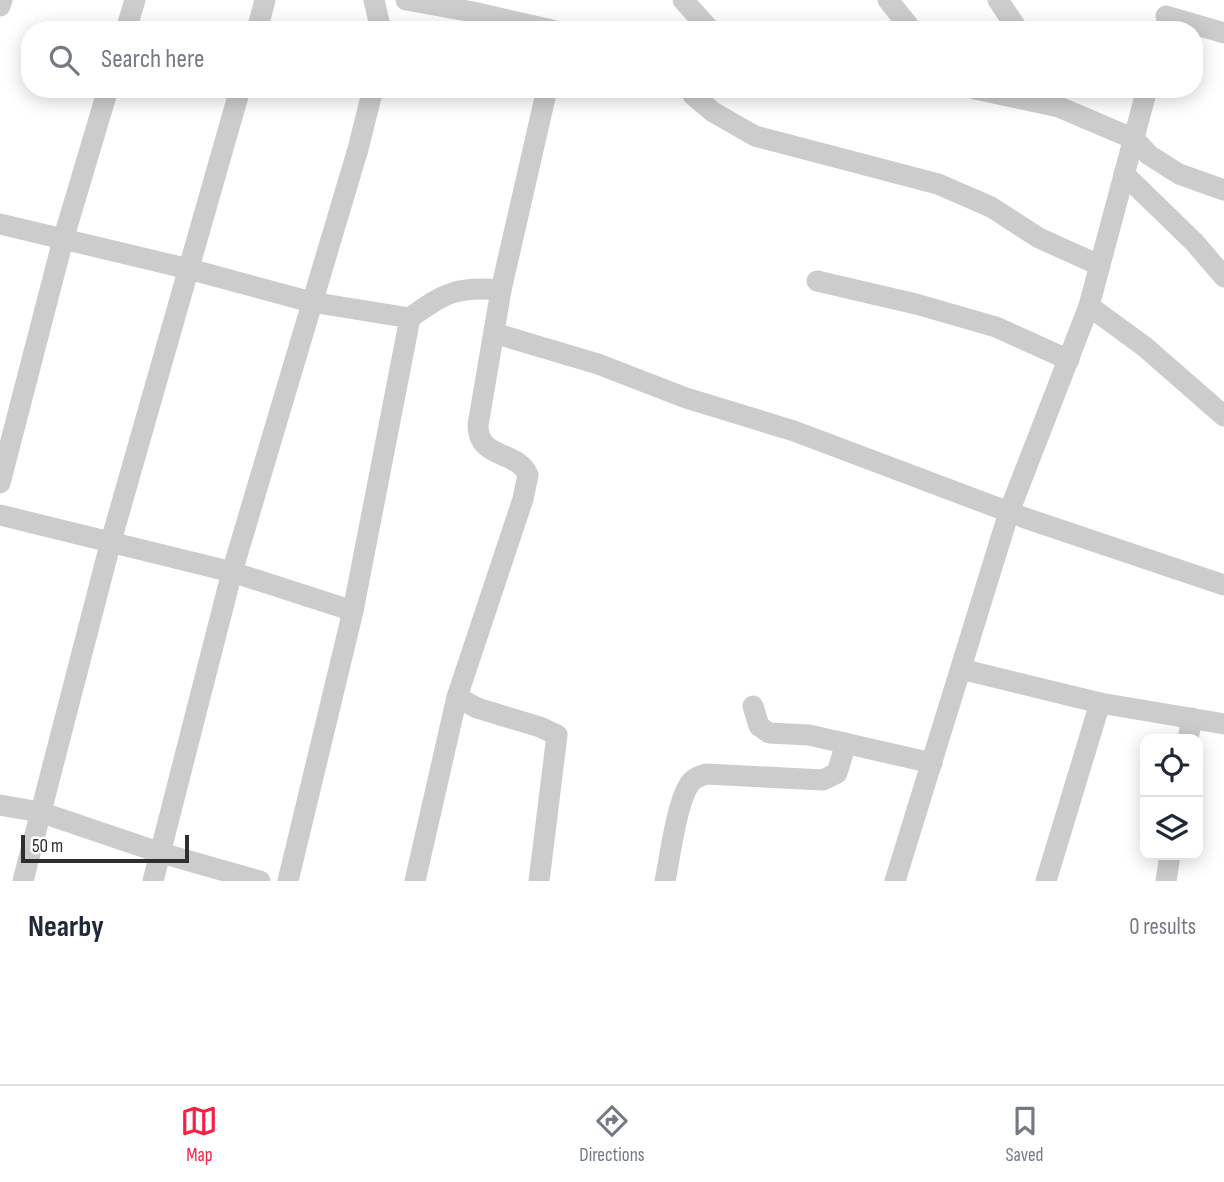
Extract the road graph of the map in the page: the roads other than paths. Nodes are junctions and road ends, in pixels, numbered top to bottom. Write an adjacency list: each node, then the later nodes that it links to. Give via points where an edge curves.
1 (2, 0): 9 (street)
2 (135, 0): 11 (street)
3 (265, 0): 12 (street)
4 (374, 0): 13 (street)
5 (406, 0): 14 (street)
6 (683, 0): 15 (street)
7 (888, 0): 16 (street)
8 (998, 0): 17 (street)
9 (0, 6)
10 (1166, 15): 18 (street)
11 (129, 21)
12 (259, 21)
13 (379, 21)
14 (512, 21)
15 (702, 21)
16 (905, 21)
17 (1012, 21)
18 (1185, 21)
19 (1203, 26): 20 (street)
20 (1224, 33)
21 (105, 98): 34 (street)
22 (237, 98): 36 (street)
23 (371, 98): 40 (street)
24 (545, 98): 39 (street)
25 (697, 98): 35 (street, via 755,136 938,184)
26 (1017, 98): 29 (street)
27 (1067, 98): 29 (street)
28 (1145, 98): 30 (street)
29 (1080, 116): 30 (street)
30 (1134, 139): 31 (street); 32 (street, via 1179,174)
31 (1124, 174): 35 (street); 37 (street)
32 (1224, 190)
33 (0, 224): 34 (street)
34 (63, 240): 36 (street); 46 (street)
35 (1099, 265): 41 (street)
36 (189, 269): 40 (street); 49 (street)
37 (1224, 277)
38 (817, 281): 44 (street, via 996,327)
39 (501, 290): 42 (street, via 450,292); 43 (street)
40 (311, 302): 42 (street); 50 (street)
41 (1089, 306): 44 (street); 45 (street)
42 (410, 318): 52 (street)
43 (495, 333): 47 (street, via 794,431); 54 (street, via 478,431 486,447 522,466 528,475)
44 (1069, 360): 47 (street)
45 (1224, 416)
46 (0, 483)
47 (1009, 512): 51 (street); 53 (street)
48 (0, 514): 49 (street)
49 (111, 541): 50 (street); 63 (street)
50 (232, 572): 52 (street); 64 (street)
51 (1224, 586)
52 (353, 611): 69 (street)
53 (961, 669): 55 (street); 61 (street)
54 (457, 697): 70 (street); 71 (street, via 557,735)
55 (1100, 703): 57 (street); 74 (street)
56 (753, 706): 60 (street, via 759,726 769,733)
57 (1192, 718): 58 (street); 59 (street)
58 (1224, 724)
59 (1189, 734)
60 (846, 743): 61 (street); 72 (street, via 837,773 823,780 706,774 690,782 681,799)
61 (932, 763): 73 (street)
62 (0, 805): 63 (street)
63 (40, 812): 64 (street); 66 (street)
64 (161, 853): 67 (street); 68 (street)
65 (1169, 860): 75 (street)
66 (23, 881)
67 (153, 881)
68 (260, 881)
69 (288, 881)
70 (415, 881)
71 (539, 881)
72 (664, 881)
73 (895, 881)
74 (1046, 881)
75 (1166, 881)

